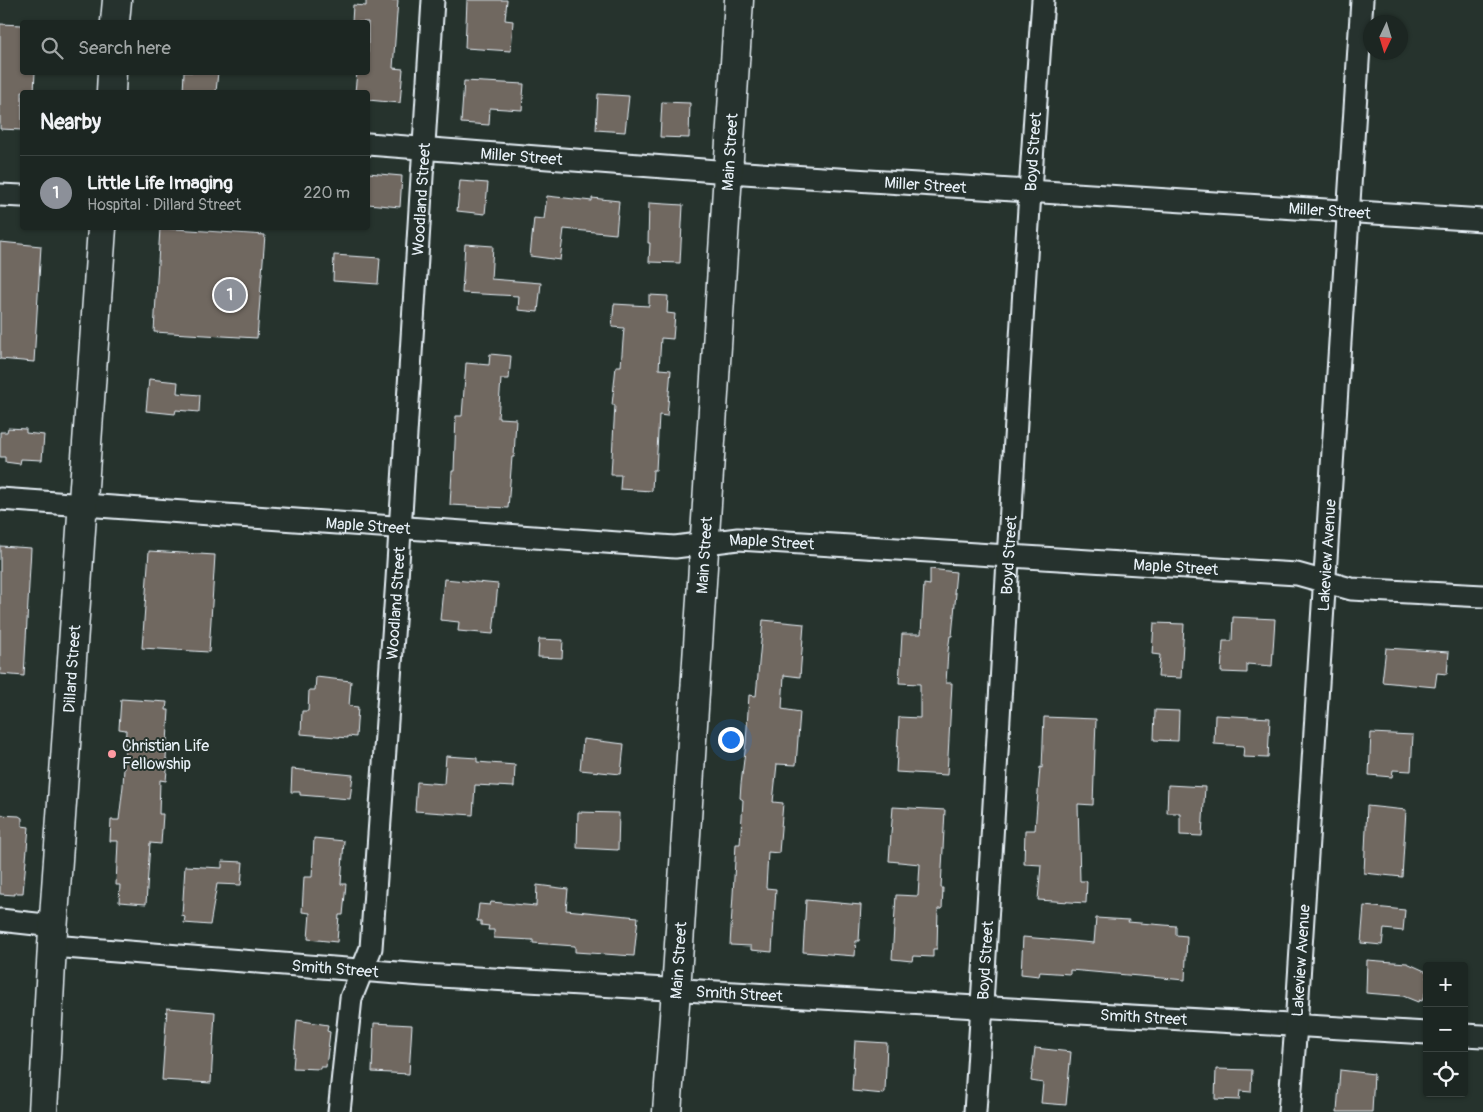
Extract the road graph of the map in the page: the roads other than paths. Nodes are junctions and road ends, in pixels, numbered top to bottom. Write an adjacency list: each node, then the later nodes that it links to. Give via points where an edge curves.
1 (117, 0): 6 (main road)
2 (433, 0): 10 (street, Woodland Street)
3 (739, 0): 11 (main road, Main Street)
4 (1043, 0): 12 (street, Boyd Street)
5 (1362, 0): 15 (street, Lakeview Avenue)
6 (116, 20)
7 (112, 75): 8 (main road)
8 (111, 90)
9 (370, 144): 10 (street, Miller Street)
10 (424, 148): 11 (street, Miller Street); 20 (street, Woodland Street)
11 (729, 172): 12 (street, Miller Street); 21 (main road, Main Street)
12 (1029, 191): 15 (street, Miller Street); 22 (street, Boyd Street)
13 (0, 195): 14 (street)
14 (20, 196)
15 (1348, 211): 16 (street, Miller Street); 23 (street, Lakeview Avenue)
16 (1483, 220)
17 (102, 230): 19 (main road, Dillard Street)
18 (0, 499): 19 (street, Maple Street)
19 (84, 505): 20 (street, Maple Street); 26 (main road, Dillard Street)
20 (400, 527): 21 (street, Maple Street, via 675,547); 27 (street, Woodland Street, via 371,948)
21 (704, 544): 22 (street, Maple Street, via 738,539); 28 (main road, Main Street)
22 (1009, 556): 23 (street, Maple Street, via 1297,574); 29 (street, Boyd Street)
23 (1324, 582): 24 (street, Maple Street, via 1351,590); 30 (street, Lakeview Avenue)
24 (1483, 596)
25 (0, 920): 26 (street, Smith Street)
26 (53, 936): 27 (street, Smith Street); 34 (main road, Dillard Street)
27 (361, 971): 28 (street, Smith Street); 35 (street, Woodland Street, via 351,998)
28 (676, 990): 29 (street, Smith Street); 36 (main road, Main Street)
29 (982, 1007): 30 (street, Smith Street); 37 (street, Boyd Street)
30 (1296, 1026): 31 (street, Smith Street); 38 (street, Lakeview Avenue)
31 (1423, 1033)
32 (1468, 1035): 33 (street)
33 (1483, 1036)
34 (42, 1112)
35 (339, 1112)
36 (667, 1112)
37 (975, 1112)
38 (1289, 1112)

